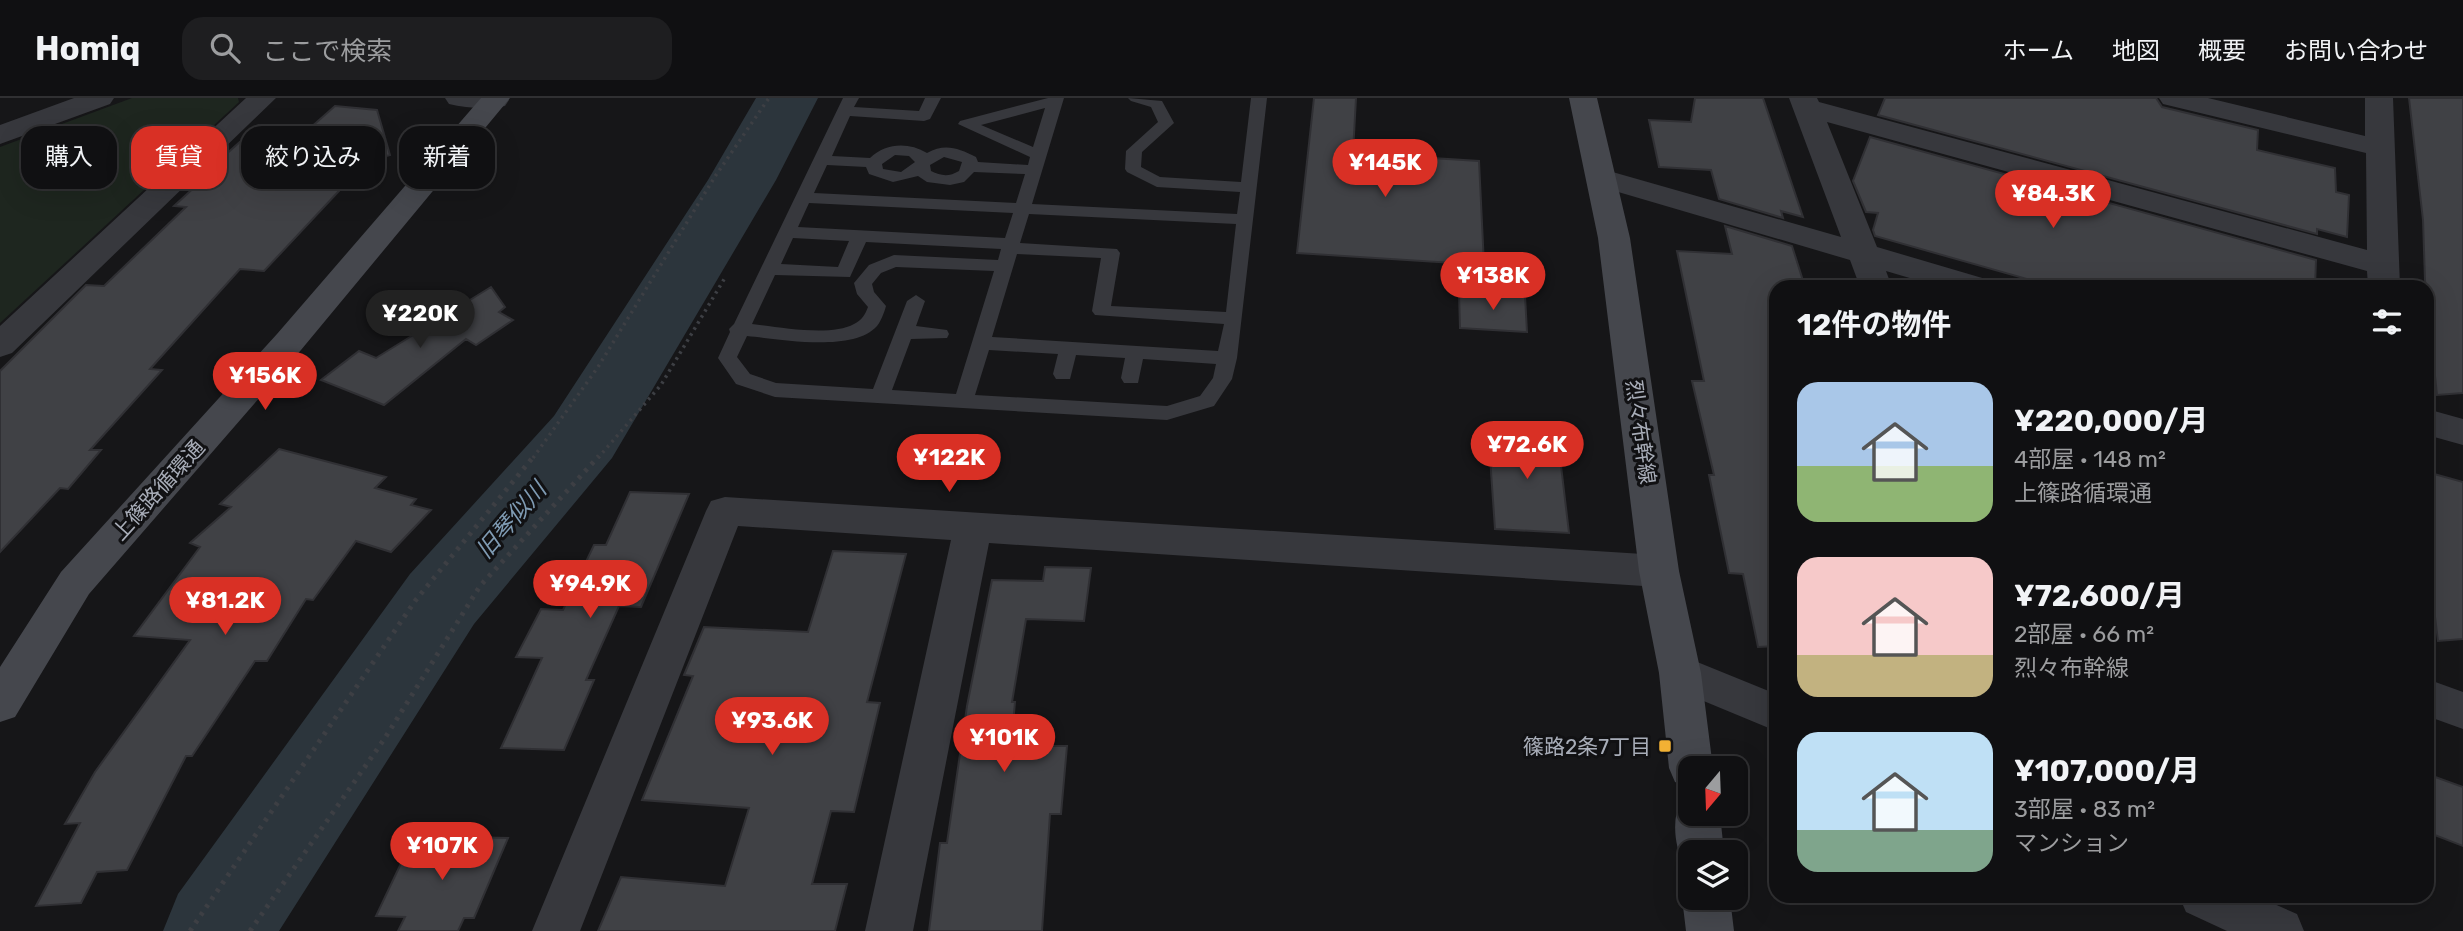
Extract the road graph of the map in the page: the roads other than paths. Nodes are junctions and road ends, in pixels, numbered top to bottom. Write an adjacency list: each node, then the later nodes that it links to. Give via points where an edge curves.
1 (100, 98): 14 (street)
2 (262, 98): 40 (street)
3 (459, 98): 10 (street)
4 (933, 98): 13 (lane, via 924,116)
5 (1136, 98): 22 (lane, via 1157,104 1166,123 1134,151 1133,169 1157,182)
6 (1259, 98): 22 (lane)
7 (1583, 98): 21 (street, 烈々布幹線)
8 (2174, 98): 15 (street)
9 (2379, 98): 15 (street)
10 (496, 99): 54 (street, 上篠路循環通, via 75,583)
11 (1056, 100): 17 (lane); 17 (lane, via 966,124)
12 (1805, 103): 29 (street); 31 (street)
13 (848, 104): 16 (lane)
14 (0, 135)
15 (2380, 148): 31 (street)
16 (821, 160): 18 (lane); 23 (lane)
17 (1037, 162): 20 (lane); 24 (lane)
18 (874, 163): 19 (lane, via 875,171 884,177 898,178 912,175); 19 (lane, via 890,151 902,150 921,156)
19 (921, 165): 20 (lane, via 941,152 954,152 971,160); 20 (lane, via 923,175 943,181 966,174)
20 (971, 167)
21 (1602, 178): 29 (street); 51 (street, 烈々布幹線)
22 (1248, 187): 25 (lane)
23 (804, 198): 24 (lane); 26 (lane)
24 (1022, 208): 25 (lane); 28 (lane)
25 (1244, 219): 35 (lane)
26 (787, 232): 27 (lane); 30 (lane)
27 (860, 236): 28 (lane); 30 (lane, via 844,273)
28 (1009, 253): 35 (lane, via 1111,253 1101,311); 36 (lane, via 894,261 875,269 863,283 877,306 869,323 854,332); 39 (lane)
29 (1865, 254): 32 (street); 33 (street)
30 (769, 269): 36 (lane)
31 (2384, 276)
32 (1874, 280)
33 (1953, 280)
34 (916, 301): 37 (lane)
35 (1234, 319): 43 (lane)
36 (738, 330): 46 (lane, via 727,358 743,379 775,390)
37 (905, 332): 38 (lane); 46 (lane)
38 (940, 334)
39 (981, 343): 41 (lane); 47 (lane)
40 (0, 345)
41 (1068, 349): 42 (lane); 44 (lane)
42 (1135, 353): 43 (lane); 45 (lane)
43 (1228, 358): 47 (lane, via 1208,401 1167,413)
44 (1063, 374)
45 (1131, 378)
46 (880, 396): 47 (lane)
47 (964, 400)
48 (2434, 424): 49 (street)
49 (2463, 432)
50 (973, 527): 51 (street); 60 (street, via 725,511); 61 (street)
51 (1659, 571): 52 (street, 烈々布幹線)
52 (1681, 673): 55 (street); 57 (street, 烈々布幹線)
53 (2434, 700): 56 (street)
54 (0, 704)
55 (1769, 710)
56 (2463, 711)
57 (1690, 756)
58 (2218, 903): 63 (street)
59 (1707, 910): 62 (street)
60 (556, 931)
61 (889, 931)
62 (1710, 931)
63 (2280, 931)

